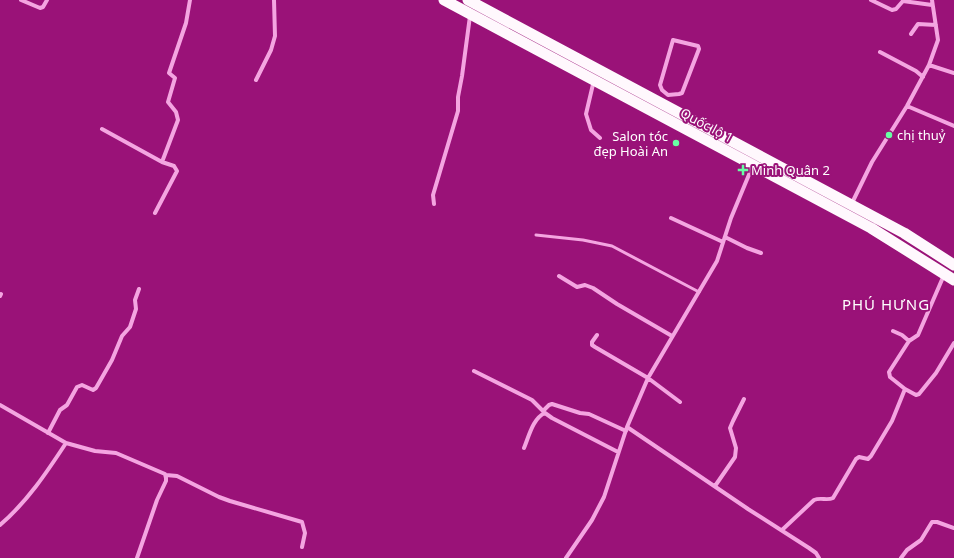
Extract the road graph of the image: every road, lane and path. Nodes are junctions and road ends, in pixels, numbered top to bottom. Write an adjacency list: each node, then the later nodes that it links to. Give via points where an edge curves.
1 (21, 0): 2 (street, via 40,8)
2 (46, 0)
3 (190, 0): 23 (street, via 186,24 169,73 174,78 168,102 176,112 178,120)
4 (274, 0): 16 (street, via 275,36)
5 (444, 0): 9 (highway, Quốc lộ 1)
6 (468, 0): 18 (highway, Quốc lộ 1)
7 (871, 0): 8 (street, via 892,10 903,1)
8 (932, 2): 10 (street)
9 (471, 14): 17 (highway, Quốc lộ 1); 25 (street, via 458,111 433,195)
10 (936, 26): 11 (street, via 918,24); 13 (street, via 938,40)
11 (911, 34)
12 (880, 52): 15 (street)
13 (929, 65): 14 (street); 15 (street)
14 (954, 73)
15 (923, 76): 19 (street)
16 (256, 80)
17 (594, 80): 22 (street, via 586,114 591,130); 24 (highway, Quốc lộ 1)
18 (666, 100): 18 (street, via 660,85 673,40 698,46 682,93); 26 (highway, Quốc lộ 1)
19 (907, 106): 20 (street); 26 (street, via 872,162)
20 (954, 126)
21 (102, 129): 23 (street)
22 (600, 138)
23 (162, 162): 27 (street, via 174,166 177,171)
24 (753, 165): 30 (street); 34 (highway, Quốc lộ 1, via 871,228)
25 (434, 204)
26 (851, 205): 32 (highway, Quốc lộ 1, via 904,233)
27 (155, 214)
28 (671, 218): 30 (street)
29 (536, 235): 36 (lane, via 612,246)
30 (724, 240): 31 (street); 36 (street, via 717,261)
31 (761, 253)
32 (954, 265)
33 (560, 276): 39 (street, via 577,287 585,285 593,288)
34 (949, 277): 40 (street, via 918,334)
35 (138, 289): 50 (street, via 136,309 130,327 122,336 96,388 93,390 82,385 77,387 67,405 60,410)
36 (699, 292): 39 (street)
37 (893, 331): 40 (street)
38 (597, 335): 43 (street, via 592,342 595,348)
39 (672, 336): 43 (street)
40 (909, 341): 44 (street, via 889,374)
41 (954, 343): 44 (street, via 936,373 919,394)
42 (474, 371): 48 (street, via 532,400)
43 (648, 378): 46 (street); 49 (street)
44 (905, 389): 58 (street, via 892,421 872,456 868,459 856,459 833,498 814,500)
45 (744, 399): 55 (street, via 730,428 736,448 735,457)
46 (680, 402)
47 (0, 405): 50 (street)
48 (544, 412): 49 (street, via 548,405 552,404 589,414); 52 (street, via 536,419); 53 (street)
49 (627, 429): 53 (street); 55 (street)
50 (48, 433): 51 (street)
51 (66, 443): 54 (street, via 95,451 116,453); 56 (street, via 18,509)
52 (524, 448)
53 (618, 452): 61 (street, via 598,510)
54 (166, 476): 59 (street, via 177,476 219,497 302,522 305,533); 60 (street)
55 (715, 486): 58 (street)
56 (0, 525)
57 (954, 528): 63 (street, via 932,522 923,538)
58 (782, 530): 62 (street, via 816,553)
59 (302, 547)
60 (137, 558)
61 (566, 558)
62 (819, 558)
63 (901, 558)

